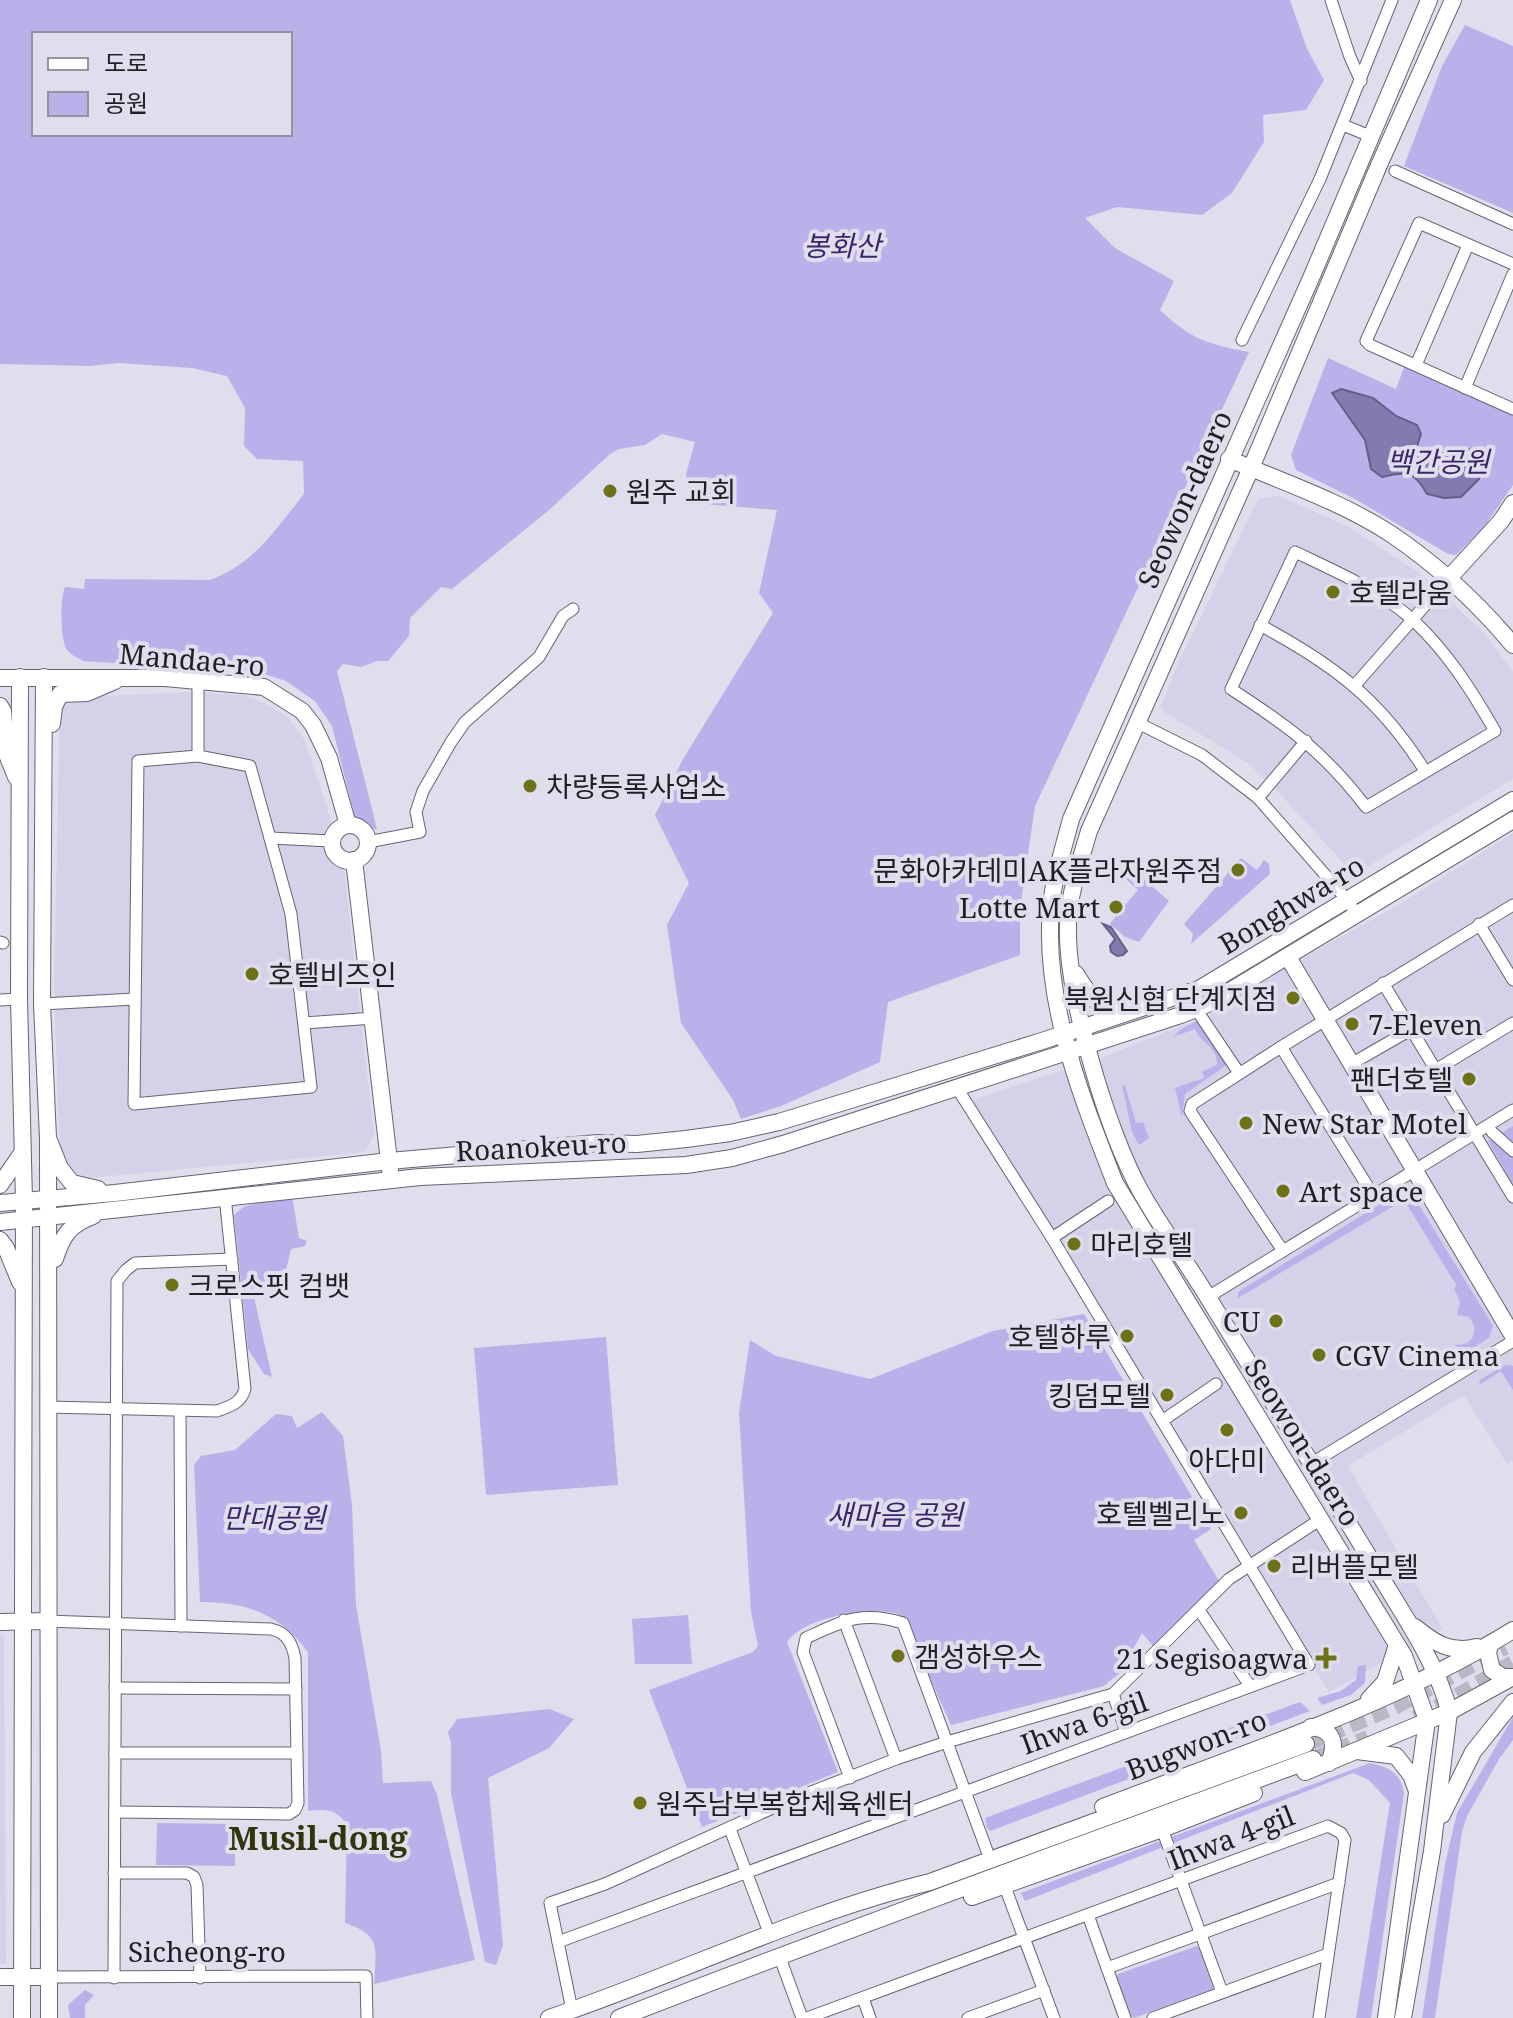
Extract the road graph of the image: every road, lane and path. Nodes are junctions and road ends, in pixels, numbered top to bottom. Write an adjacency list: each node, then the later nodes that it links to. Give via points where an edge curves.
1 (1331, 0): 5 (street)
2 (1392, 0): 5 (street)
3 (1429, 0): 7 (street, Seowon-daero)
4 (1453, 0): 8 (street, Seowon-daero)
5 (1361, 81): 6 (street)
6 (1343, 125): 7 (street); 14 (street)
7 (1370, 136): 8 (street); 18 (street, Seowon-daero)
8 (1388, 143): 19 (street, Seowon-daero)
9 (1395, 171): 10 (street)
10 (1513, 224)
11 (1468, 245): 12 (street); 15 (street); 15 (street, via 1419,223 1366,341)
12 (1513, 264)
13 (1513, 274): 16 (street)
14 (1242, 340)
15 (1416, 365): 16 (street)
16 (1465, 388): 17 (street)
17 (1513, 409)
18 (1229, 459): 19 (street); 66 (street, Seowon-daero, via 1071,819 1053,892 1054,981)
19 (1251, 468): 21 (street, via 1366,520); 33 (street, Seowon-daero)
20 (1513, 503): 21 (street)
21 (1449, 578): 23 (street); 25 (street)
22 (573, 609): 45 (street, via 563,616 539,657 465,722 451,742 423,791 416,812 420,832)
23 (1413, 620): 24 (street, via 1354,581 1295,552); 31 (street); 36 (street, via 1462,674 1495,731)
24 (1260, 625): 31 (street); 34 (street, via 1231,689)
25 (1513, 645)
26 (20, 677): 27 (street, Mandae-ro); 28 (street); 38 (street)
27 (44, 677): 29 (street, Mandae-ro); 37 (street)
28 (0, 678)
29 (124, 678): 30 (street, Mandae-ro); 37 (street, via 57,699)
30 (198, 681): 35 (street); 42 (street, Mandae-ro, via 264,687 302,711 329,758)
31 (1355, 685): 36 (street, via 1397,730)
32 (0, 706): 38 (street, via 6,752)
33 (1136, 722): 39 (street, via 1202,755); 51 (street, Seowon-daero, via 1089,831 1074,881)
34 (1306, 741): 36 (street, via 1366,807); 39 (street)
35 (198, 756): 43 (street, via 250,766); 55 (street, via 138,761)
36 (1425, 771)
37 (43, 780): 57 (street)
38 (20, 786): 54 (street)
39 (1258, 798): 48 (street)
40 (1513, 800): 48 (street, Bonghwa-ro)
41 (1513, 820): 48 (street, Bonghwa-ro)
42 (348, 825): 44 (street); 45 (street, via 362,829)
43 (270, 838): 44 (street); 62 (street, via 291,914)
44 (331, 841): 46 (street, via 336,855)
45 (368, 842): 46 (street)
46 (354, 860): 60 (street)
47 (1513, 905): 49 (street)
48 (1352, 907): 50 (street, Bonghwa-ro); 58 (street, Bonghwa-ro, via 1199,989)
49 (1479, 924): 52 (street); 53 (street)
50 (1288, 957): 61 (street); 67 (street, Bonghwa-ro, via 1210,1003)
51 (1069, 962): 58 (street, via 1090,995 1107,1009); 64 (street, Seowon-daero)
52 (1513, 980)
53 (1383, 983): 61 (street); 65 (street)
54 (19, 999): 56 (street); 80 (street)
55 (135, 999): 57 (street); 62 (street, via 134,1104 311,1087)
56 (0, 1000)
57 (42, 1004): 79 (street)
58 (1146, 1005): 64 (street, Bonghwa-ro)
59 (1200, 1015): 72 (street)
60 (374, 1018): 62 (street); 82 (street)
61 (1325, 1019): 68 (street); 83 (street)
62 (304, 1023)
63 (1513, 1023): 71 (street)
64 (1083, 1026): 66 (street, Bonghwa-ro); 67 (street, Seowon-daero)
65 (1412, 1029): 70 (street); 71 (street)
66 (1064, 1033): 69 (street, Seowon-daero); 74 (street, Roanokeu-ro)
67 (1088, 1044): 69 (street, Bonghwa-ro); 103 (street, Seowon-daero, via 1126,1161)
68 (1281, 1047): 72 (street); 86 (street)
69 (1069, 1050): 73 (street, Roanokeu-ro); 111 (street, Seowon-daero, via 1115,1183)
70 (1358, 1060)
71 (1437, 1069): 78 (street)
72 (1239, 1073): 99 (street, via 1197,1099 1190,1111)
73 (957, 1088): 76 (street, Roanokeu-ro); 97 (street, Ihwa 6-gil)
74 (822, 1110): 76 (street); 82 (street, Roanokeu-ro, via 686,1139)
75 (1513, 1110): 78 (street)
76 (830, 1129): 84 (street, Roanokeu-ro, via 732,1158 686,1165)
77 (1492, 1132): 81 (street)
78 (1475, 1133): 83 (street); 89 (street)
79 (48, 1138): 88 (street); 91 (street, via 72,1183)
80 (23, 1151): 85 (street); 90 (street)
81 (1513, 1151)
82 (389, 1161): 84 (street); 91 (street, Roanokeu-ro)
83 (1416, 1169): 86 (street); 104 (street)
84 (391, 1180): 87 (street, Roanokeu-ro)
85 (0, 1185)
86 (1373, 1195): 99 (street)
87 (225, 1196): 91 (street, Roanokeu-ro); 100 (street)
88 (50, 1197): 90 (street, Roanokeu-ro); 91 (street, Roanokeu-ro); 94 (street)
89 (1513, 1197)
90 (24, 1200): 93 (street); 95 (street)
91 (115, 1201): 94 (street, Roanokeu-ro); 101 (street, via 61,1238)
92 (1108, 1201): 97 (street)
93 (0, 1203)
94 (50, 1217): 95 (street, Roanokeu-ro); 101 (street)
95 (24, 1219): 96 (street, Roanokeu-ro); 102 (street)
96 (0, 1222)
97 (1052, 1238): 109 (street, Ihwa 6-gil)
98 (0, 1240): 102 (street)
99 (1283, 1251): 103 (street)
100 (232, 1259): 107 (street, via 135,1263 117,1281); 108 (street, via 245,1389 237,1403 217,1411)
101 (50, 1276): 106 (street)
102 (23, 1287): 119 (street)
103 (1208, 1297): 110 (street, Seowon-daero)
104 (1513, 1338): 110 (street)
105 (1216, 1384): 109 (street)
106 (47, 1407): 107 (street); 117 (street)
107 (117, 1410): 108 (street); 120 (street)
108 (180, 1411): 121 (street)
109 (1162, 1421): 113 (street, Ihwa 6-gil)
110 (1312, 1463): 111 (street); 115 (street, Seowon-daero)
111 (1293, 1474): 112 (street, Seowon-daero)
112 (1321, 1519): 113 (street); 124 (street, Seowon-daero)
113 (1247, 1565): 114 (street); 128 (street, Ihwa 6-gil, via 1309,1665)
114 (1199, 1610): 128 (street); 131 (street)
115 (1406, 1619): 123 (street, via 1449,1648); 125 (street, Seowon-daero)
116 (844, 1620): 138 (street, via 867,1616 903,1623); 143 (street); 144 (street, via 806,1638 803,1652)
117 (47, 1621): 119 (street); 120 (street); 169 (street)
118 (0, 1622): 119 (street)
119 (23, 1622): 168 (street)
120 (116, 1625): 121 (street); 129 (street)
121 (181, 1626): 130 (street, via 281,1631 292,1646)
122 (1513, 1630): 123 (street, Bugwon-ro)
123 (1503, 1644): 125 (street, Bugwon-ro); 126 (street, via 1488,1653 1492,1670)
124 (1397, 1645): 127 (street, Seowon-daero); 133 (street, via 1385,1682)
125 (1435, 1673): 127 (street, Bugwon-ro); 134 (street, Seowon-daero)
126 (1513, 1677): 134 (street, Bugwon-ro)
127 (1416, 1684): 133 (street, Bugwon-ro); 135 (street, Seowon-daero)
128 (1250, 1686): 137 (street, Ihwa 6-gil)
129 (115, 1688): 130 (street); 140 (street)
130 (296, 1689): 141 (street)
131 (1113, 1694): 137 (street); 138 (street)
132 (1513, 1702): 151 (street, via 1473,1752 1444,1807)
133 (1351, 1710): 136 (street, Bugwon-ro)
134 (1449, 1712): 135 (street, Bugwon-ro); 151 (street, Seowon-daero)
135 (1427, 1720): 139 (street, Bugwon-ro); 146 (street, Seowon-daero)
136 (1311, 1727): 142 (street, via 1331,1737 1334,1750); 150 (street, Bugwon-ro)
137 (1126, 1732): 145 (street, Ihwa 6-gil)
138 (947, 1742): 143 (street); 145 (street)
139 (1356, 1750): 142 (street, Bugwon-ro); 146 (street, via 1396,1756)
140 (115, 1753): 141 (street); 147 (street)
141 (297, 1753): 147 (street, via 298,1803 289,1814)
142 (1316, 1755): 149 (street, Bugwon-ro); 157 (street, Bugwon-ro); 158 (street, Bugwon-ro)
143 (896, 1759): 144 (street)
144 (850, 1778): 148 (street)
145 (965, 1791): 150 (street); 152 (street, Ihwa 6-gil)
146 (1418, 1793): 188 (street, Seowon-daero)
147 (115, 1812): 153 (street)
148 (730, 1829): 152 (street); 163 (street, via 550,1903)
149 (1162, 1829): 154 (street); 156 (street, Bugwon-ro)
150 (987, 1851): 157 (street, Bugwon-ro)
151 (1432, 1851): 189 (street, Seowon-daero)
152 (746, 1872): 161 (street); 163 (street, Ihwa 6-gil)
153 (114, 1873): 170 (street); 171 (street, via 194,1877)
154 (1182, 1881): 155 (street, Ihwa 4-gil, via 1328,1826 1345,1840); 159 (street, Ihwa 4-gil); 160 (street)
155 (1339, 1883): 160 (street); 164 (street, Ihwa 4-gil)
156 (1005, 1887): 158 (street, Bugwon-ro); 162 (street)
157 (890, 1892): 161 (street, Bugwon-ro)
158 (900, 1913): 165 (street, Bugwon-ro)
159 (1088, 1915): 162 (street, Ihwa 4-gil); 166 (street)
160 (1201, 1934): 166 (street); 173 (street)
161 (770, 1935): 165 (street); 175 (street, Bugwon-ro)
162 (1024, 1938): 172 (street); 174 (street, Ihwa 4-gil)
163 (558, 1942): 175 (street)
164 (1328, 1954): 173 (street); 187 (street, Ihwa 4-gil)
165 (779, 1955): 180 (street, Bugwon-ro); 181 (street)
166 (1107, 1968): 185 (street)
167 (0, 1977): 168 (street)
168 (21, 1977): 169 (street); 176 (street)
169 (48, 1977): 170 (street, Sicheong-ro); 177 (street)
170 (114, 1978): 171 (street, Sicheong-ro)
171 (200, 1978): 178 (street, Sicheong-ro, via 366,1976)
172 (1044, 1990): 183 (street); 184 (street)
173 (1222, 1992): 186 (street)
174 (863, 1998): 181 (street, Ihwa 4-gil); 182 (street)
175 (572, 2010): 179 (street, Bugwon-ro)
176 (22, 2018)
177 (49, 2018)
178 (367, 2018)
179 (549, 2018)
180 (619, 2018)
181 (805, 2018)
182 (870, 2018)
183 (968, 2018)
184 (1054, 2018)
185 (1125, 2018)
186 (1153, 2018)
187 (1319, 2018)
188 (1386, 2018)
189 (1403, 2018)

